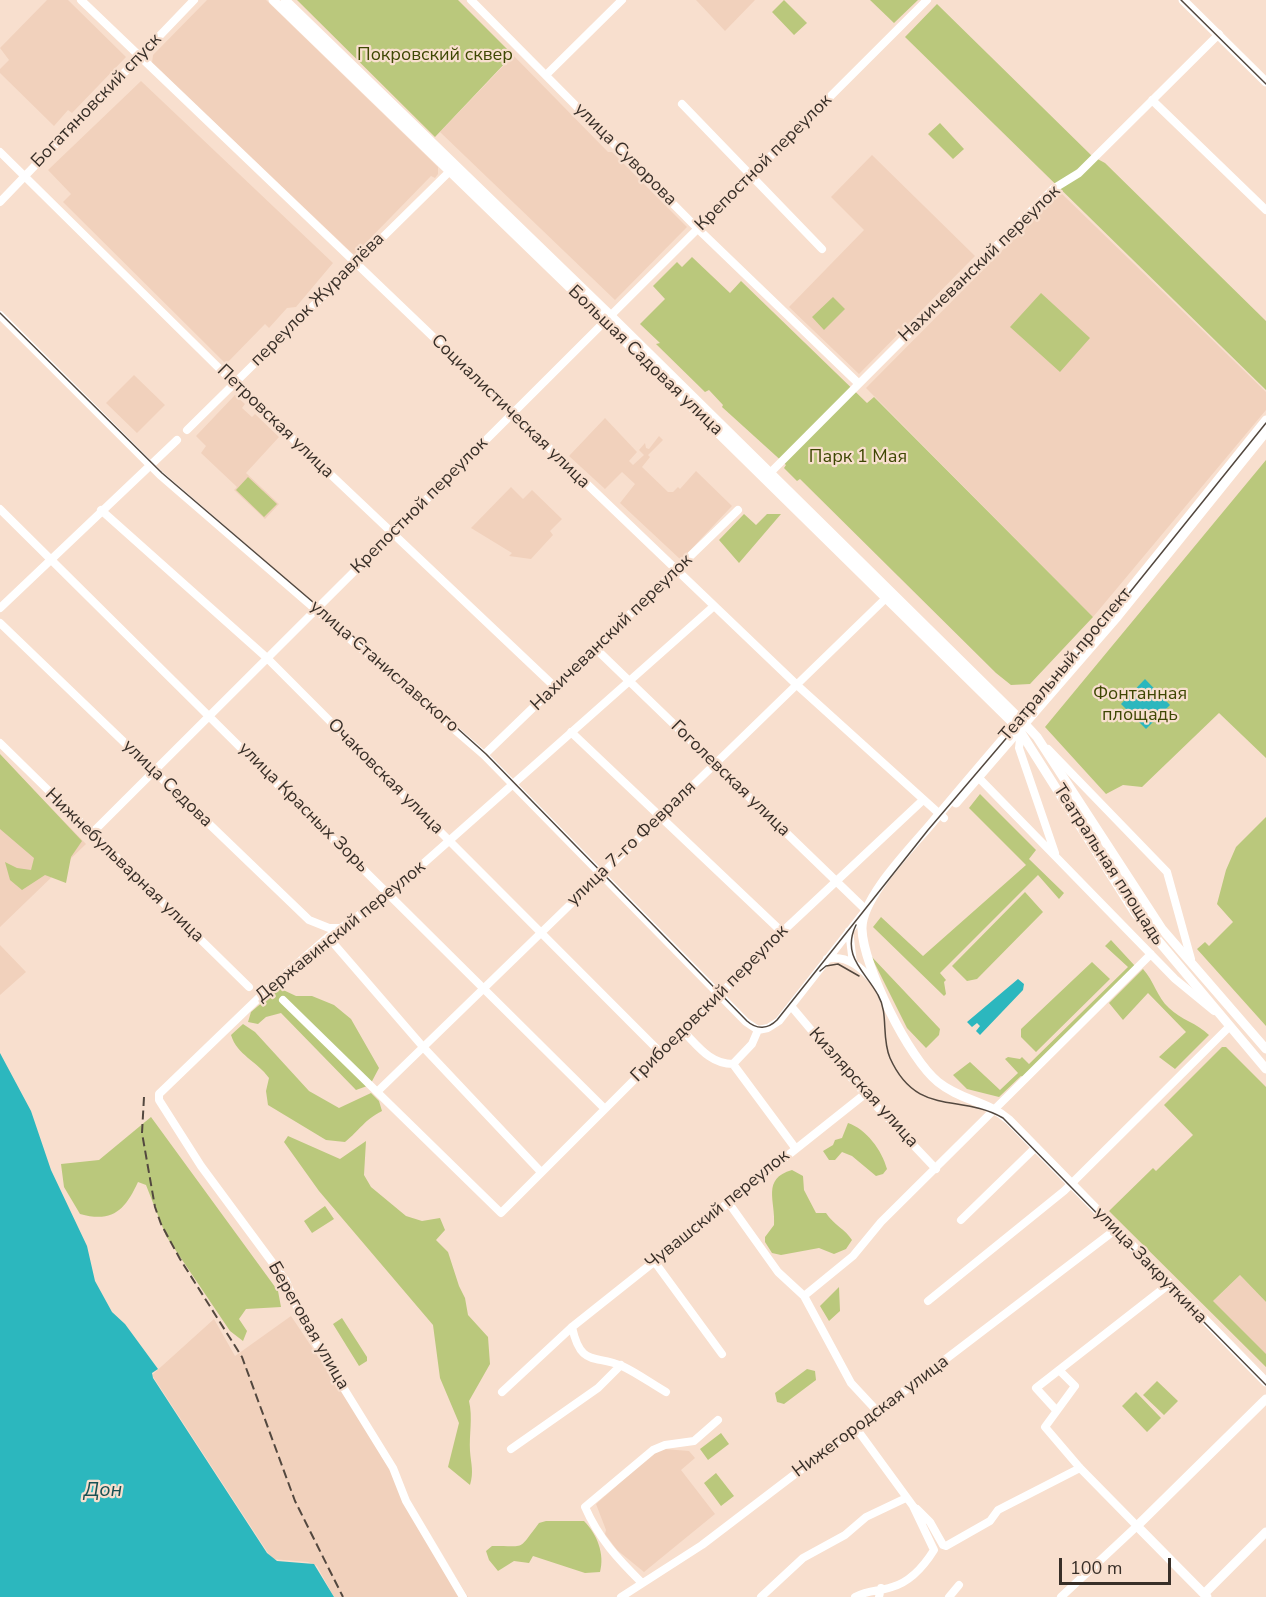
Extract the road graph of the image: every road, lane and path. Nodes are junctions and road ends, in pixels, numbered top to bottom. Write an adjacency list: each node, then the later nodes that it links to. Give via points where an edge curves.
1 (81, 0): 10 (street, Социалистическая улица)
2 (194, 0): 10 (street, Богатяновский спуск)
3 (273, 0): 16 (main road, Большая Садовая улица)
4 (285, 0): 25 (main road, Большая Садовая улица)
5 (471, 0): 11 (street, улица Суворова)
6 (622, 0): 11 (street)
7 (927, 0): 18 (street, Крепостной переулок)
8 (1184, 0): 9 (main road)
9 (1219, 34): 12 (main road); 13 (street, Нахичеванский переулок)
10 (140, 58): 17 (street, Богатяновский спуск); 23 (street, Социалистическая улица)
11 (546, 75): 21 (street, улица Суворова)
12 (1266, 82)
13 (1152, 100): 20 (street); 27 (street, Нахичеванский переулок, via 1079,173 1053,189)
14 (682, 104): 18 (street)
15 (0, 152): 17 (street, Петровская улица)
16 (450, 171): 23 (street, переулок Журавлёва); 25 (main road, Большая Садовая улица)
17 (25, 177): 19 (street, Богатяновский спуск); 26 (street, Петровская улица)
18 (750, 177): 21 (street, Крепостной переулок); 22 (street)
19 (0, 202)
20 (1266, 210)
21 (697, 228): 25 (street, Крепостной переулок); 27 (street, улица Суворова)
22 (822, 249)
23 (354, 264): 26 (street, переулок Журавлёва); 28 (street, Социалистическая улица)
24 (0, 315): 33 (street, улица Станиславского)
25 (607, 318): 28 (street, Крепостной переулок); 34 (main road, Большая Садовая улица); 41 (main road, Большая Садовая улица)
26 (234, 383): 30 (street, переулок Журавлёва); 38 (street, Петровская улица)
27 (858, 383): 34 (street, Нахичеванский переулок)
28 (513, 416): 38 (street, Крепостной переулок); 40 (street, Социалистическая улица)
29 (1266, 420): 52 (main road, Театральный проспект)
30 (186, 430)
31 (1266, 432): 52 (main road, Театральный проспект, via 1118,616)
32 (177, 440): 33 (street)
33 (150, 465): 36 (street); 44 (street, улица Станиславского)
34 (770, 473): 52 (main road, Большая Садовая улица)
35 (0, 509): 39 (street, улица Красных Зорь)
36 (101, 510): 39 (street); 47 (street, Очаковская улица)
37 (738, 510): 40 (street, Нахичеванский переулок)
38 (391, 533): 44 (street, Крепостной переулок); 50 (street, Петровская улица)
39 (50, 558): 43 (street); 51 (street, улица Красных Зорь)
40 (677, 571): 42 (street, Социалистическая улица); 46 (street, Нахичеванский переулок)
41 (886, 598): 49 (street, улица 7-го Февраля); 52 (main road, Большая Садовая улица)
42 (714, 606): 48 (street, Державинский переулок); 49 (street, Социалистическая улица)
43 (0, 608)
44 (318, 610): 47 (street, Крепостной переулок); 56 (street, улица Станиславского)
45 (0, 624): 58 (street, улица Седова)
46 (595, 648): 48 (street, Гоголевская улица); 50 (street, Нахичеванский переулок)
47 (267, 658): 51 (street, Крепостной переулок); 65 (street, Очаковская улица)
48 (629, 681): 53 (street, Державинский переулок); 57 (street, Гоголевская улица)
49 (798, 686): 57 (street, улица 7-го Февраля); 61 (street, Социалистическая улица)
50 (555, 687): 56 (street, Нахичеванский переулок)
51 (209, 715): 58 (street, Крепостной переулок); 69 (street, улица Красных Зорь)
52 (1021, 725): 54 (main road, Театральная площадь); 59 (main road, Театральный проспект); 63 (main road, Театральный проспект); 66 (street, Театральная площадь, via 1019,748); 86 (main road, Театральная площадь, via 1135,913)
53 (571, 732): 60 (street, Державинский переулок); 62 (street)
54 (1037, 737): 79 (main road, Театральная площадь, via 1143,902); 79 (street, Театральная площадь, via 1167,872 1187,951)
55 (0, 743): 64 (street, Нижнебульварная улица)
56 (484, 755): 60 (street, улица Станиславского)
57 (715, 765): 62 (street, улица 7-го Февраля); 68 (street, Гоголевская улица)
58 (153, 771): 64 (street, Крепостной переулок); 71 (street, улица Седова, via 309,920 329,928)
59 (978, 777): 63 (main road, Театральный проспект); 66 (street, Театральная площадь)
60 (513, 786): 65 (street, Державинский переулок); 67 (street, улица Станиславского)
61 (923, 800): 63 (street, Социалистическая улица); 68 (street, Грибоедовский переулок)
62 (658, 816): 67 (street, улица 7-го Февраля); 74 (street)
63 (941, 817): 70 (main road, Театральный проспект)
64 (91, 834): 80 (street, Нижнебульварная улица)
65 (450, 842): 69 (street, Державинский переулок); 72 (street, Очаковская улица)
66 (1056, 855): 76 (street, Театральная площадь)
67 (601, 873): 72 (street, улица 7-го Февраля); 83 (street, улица Станиславского)
68 (836, 881): 70 (street, Гоголевская улица); 74 (street, Грибоедовский переулок)
69 (389, 894): 71 (street, Державинский переулок); 82 (street, улица Красных Зорь)
70 (866, 910): 73 (street, Театральный проспект); 81 (main road, улица Закруткина, via 863,944)
71 (343, 928): 75 (street, Державинский переулок)
72 (540, 931): 82 (street, улица 7-го Февраля); 92 (street, Очаковская улица)
73 (849, 931): 77 (street, Театральный проспект); 78 (street)
74 (782, 932): 83 (street, Грибоедовский переулок)
75 (328, 937): 90 (street); 96 (street, Державинский переулок, via 268,988)
76 (1151, 954): 86 (street, Театральная площадь); 99 (street)
77 (827, 959): 78 (street); 85 (street, Театральный проспект)
78 (853, 963): 81 (street, улица Закруткина)
79 (1196, 968): 91 (main road)
80 (249, 987)
81 (880, 988): 99 (main road, улица Закруткина, via 911,1049 929,1073 958,1095)
82 (483, 989): 90 (street, улица 7-го Февраля); 98 (street, улица Красных Зорь)
83 (720, 993): 88 (street, улица Станиславского); 89 (street, Грибоедовский переулок)
84 (283, 1000): 95 (street)
85 (791, 1006): 88 (street, Театральный проспект, via 775,1025); 97 (street, Кизлярская улица)
86 (1217, 1014): 87 (main road)
87 (1229, 1027): 94 (main road); 104 (street)
88 (758, 1030): 93 (street, via 752,1044)
89 (683, 1031): 92 (street, Грибоедовский переулок); 93 (street, via 712,1060)
90 (424, 1048): 95 (street, улица 7-го Февраля); 103 (street)
91 (1266, 1049)
92 (661, 1053): 98 (street, Грибоедовский переулок)
93 (733, 1064): 101 (street)
94 (1266, 1069)
95 (378, 1091): 103 (street, Грибоедовский переулок, via 501,1213)
96 (159, 1094): 134 (street, Береговая улица, via 188,1148 286,1281 304,1324 393,1468 406,1501)
97 (865, 1094): 101 (street, Чувашский переулок); 102 (street, Кизлярская улица)
98 (605, 1109): 103 (street, Грибоедовский переулок)
99 (996, 1109): 100 (main road, улица Закруткина); 102 (street)
100 (1036, 1148): 104 (main road, улица Закруткина); 106 (street)
101 (796, 1149): 105 (street, Чувашский переулок)
102 (936, 1169): 110 (street, via 881,1222 853,1256)
103 (541, 1172)
104 (1071, 1184): 107 (main road, улица Закруткина); 111 (street)
105 (728, 1202): 108 (street, Чувашский переулок); 110 (street, via 778,1272)
106 (961, 1220)
107 (1115, 1230): 109 (main road, улица Закруткина); 121 (street, Нижегородская улица)
108 (654, 1262): 112 (street, Чувашский переулок); 113 (street)
109 (1168, 1285): 115 (street); 116 (main road, улица Закруткина)
110 (804, 1296): 121 (street, via 851,1383)
111 (928, 1301)
112 (572, 1327): 114 (street, via 575,1342 591,1359); 117 (street, Чувашский переулок)
113 (722, 1354)
114 (621, 1365): 118 (street); 124 (street, via 598,1388)
115 (1060, 1371): 120 (street, via 1075,1386); 120 (street, via 1036,1388)
116 (1266, 1382)
117 (502, 1392)
118 (666, 1392)
119 (1266, 1400): 128 (main road)
120 (1056, 1410): 125 (street, via 1045,1427)
121 (877, 1411): 123 (street, Нижегородская улица)
122 (718, 1420): 130 (street, via 694,1441 653,1450 585,1507 610,1551)
123 (856, 1428): 126 (street); 130 (street, Нижегородская улица, via 702,1545)
124 (511, 1449)
125 (1080, 1468): 127 (street, via 998,1509 990,1521 946,1546 930,1521); 128 (street)
126 (906, 1498): 127 (street); 136 (street, via 866,1517 845,1535 803,1558)
127 (913, 1506): 132 (street, via 933,1550 909,1579)
128 (1137, 1527): 133 (main road); 140 (street)
129 (1266, 1532): 133 (main road)
130 (642, 1583): 135 (street, Нижегородская улица)
131 (959, 1585): 139 (street)
132 (881, 1588): 137 (street); 138 (street)
133 (1204, 1596)
134 (464, 1597)
135 (621, 1597)
136 (761, 1597)
137 (855, 1597)
138 (879, 1597)
139 (949, 1597)
140 (1061, 1597)

